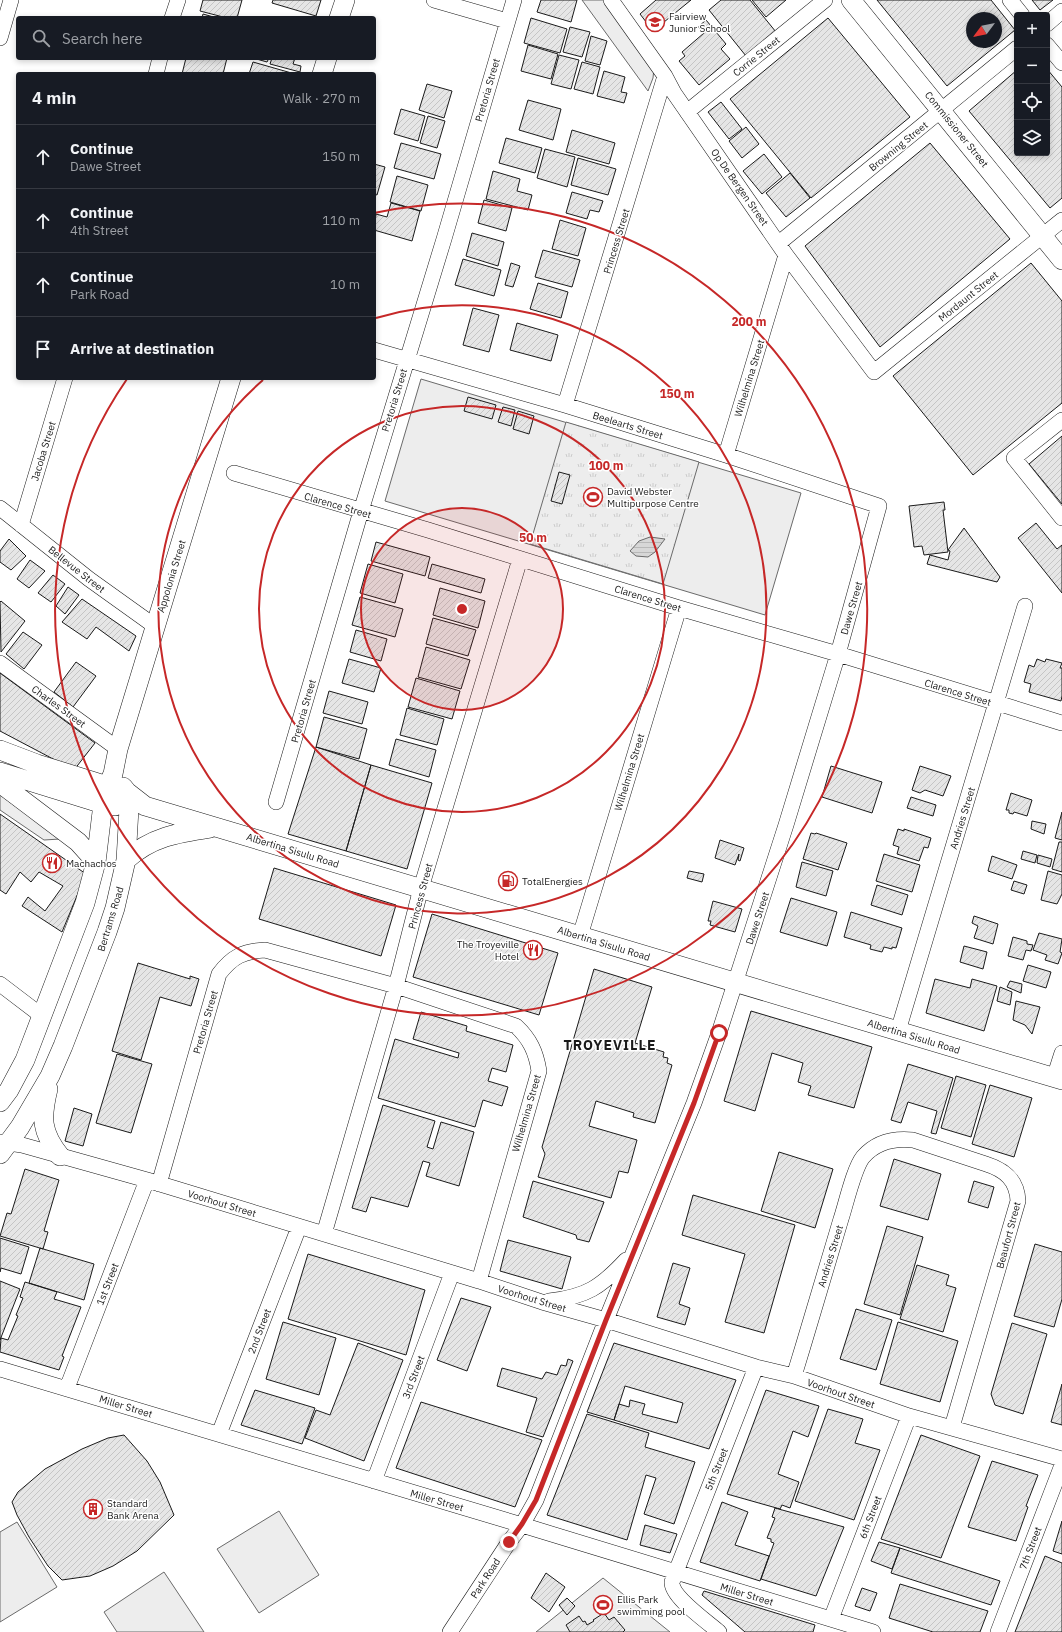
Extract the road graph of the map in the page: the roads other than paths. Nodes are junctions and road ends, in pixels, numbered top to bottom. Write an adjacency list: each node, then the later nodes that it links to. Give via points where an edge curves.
1 (11, 0): 17 (street)
2 (178, 0): 13 (street)
3 (345, 0): 14 (main road)
4 (434, 0): 15 (street)
5 (514, 0): 15 (street, Pretoria Street)
6 (599, 0): 25 (street)
7 (611, 0): 25 (street, Op De Bergen Street)
8 (825, 0): 27 (street, Corrie Street)
9 (851, 0): 26 (main road, Commissioner Street)
10 (1010, 0): 12 (street)
11 (1062, 11): 16 (street)
12 (1020, 12)
13 (173, 16)
14 (340, 16)
15 (507, 21): 33 (street, Pretoria Street)
16 (1050, 21)
17 (0, 38)
18 (1050, 48): 22 (street)
19 (1014, 50): 26 (street, Browning Street)
20 (160, 60): 23 (street)
21 (326, 60): 24 (main road)
22 (1062, 63)
23 (156, 72)
24 (323, 72)
25 (663, 83): 27 (street, Op De Bergen Street); 37 (street, Princess Street)
26 (941, 110): 29 (main road, Commissioner Street); 30 (street, Browning Street)
27 (687, 112): 30 (street, Op De Bergen Street)
28 (1062, 220): 29 (street, Mordaunt Street)
29 (1042, 236): 31 (main road, Commissioner Street); 34 (street, Mordaunt Street)
30 (783, 249): 34 (street, Op De Bergen Street); 39 (street, Wilhelmina Street)
31 (1062, 260)
32 (376, 351): 33 (street, Beelearts Street)
33 (406, 360): 37 (street, Beelearts Street); 43 (street, Pretoria Street)
34 (874, 372)
35 (64, 380): 45 (street, Jacoba Street)
36 (230, 380): 49 (main road, Appolonia Street)
37 (565, 405): 39 (street, Beelearts Street)
38 (1062, 420): 44 (street, via 1014,458)
39 (726, 455): 41 (street, Beelearts Street)
40 (234, 473): 43 (street, Clarence Street)
41 (879, 506): 50 (street, Dawe Street)
42 (0, 508): 45 (street, Bellevue Street)
43 (361, 511): 46 (street, Clarence Street); 60 (street, Pretoria Street)
44 (1062, 518)
45 (21, 525): 49 (street, Bellevue Street, via 89,579)
46 (520, 559): 48 (street, Clarence Street); 65 (street, Princess Street)
47 (1025, 606): 52 (street, Andries Street)
48 (679, 608): 50 (street, Clarence Street); 66 (street, Wilhelmina Street)
49 (156, 627): 54 (main road, Appolonia Street)
50 (838, 654): 52 (street, Clarence Street); 68 (street, Dawe Street)
51 (0, 663): 54 (street, Charles Street)
52 (997, 703): 53 (street, Clarence Street); 71 (street, Andries Street)
53 (1062, 723)
54 (118, 749): 57 (main road, Appolonia Street)
55 (0, 750): 57 (main road, Albertina Sisulu Road, via 37,764)
56 (0, 772): 61 (main road, Albertina Sisulu Road)
57 (110, 780): 59 (main road, Albertina Sisulu Road); 61 (main road)
58 (0, 784): 64 (main road, via 78,842)
59 (134, 802): 61 (main road, Albertina Sisulu Road); 62 (main road, Albertina Sisulu Road); 63 (main road, Bertrams Road)
60 (276, 802)
61 (103, 804): 64 (main road)
62 (217, 827): 63 (main road, via 163,837 143,846); 65 (main road, Albertina Sisulu Road)
63 (126, 860): 73 (main road, Bertrams Road, via 108,932)
64 (96, 862): 70 (main road, via 85,903)
65 (421, 888): 66 (main road, Albertina Sisulu Road); 69 (street, Princess Street)
66 (580, 936): 68 (main road, Albertina Sisulu Road)
67 (0, 984): 70 (street)
68 (736, 984): 71 (main road, Albertina Sisulu Road); 82 (street, Dawe Street, via 694,1103)
69 (396, 986): 79 (street, Pretoria Street, via 264,950 252,950 230,961 219,974); 81 (street, Princess Street); 84 (street, Wilhelmina Street, via 516,1026 525,1034 537,1058 539,1071)
70 (42, 1016): 75 (main road, via 25,1060)
71 (898, 1031): 74 (main road, Albertina Sisulu Road)
72 (1062, 1053): 74 (street)
73 (50, 1076): 77 (main road, Bertrams Road, via 33,1106); 78 (main road, via 44,1103 44,1128 51,1145)
74 (1058, 1079)
75 (0, 1102)
76 (879, 1145): 89 (street, Andries Street, via 866,1154 858,1165); 92 (street, Beaufort Street, via 904,1139 997,1167 1010,1177 1017,1188 1018,1201)
77 (3, 1146): 78 (street, Voorhout Street)
78 (60, 1156): 79 (street, Voorhout Street)
79 (153, 1182): 80 (street, Voorhout Street); 90 (street, 1st Street)
80 (298, 1227): 81 (street, Voorhout Street); 93 (street, 2nd Street)
81 (324, 1234): 83 (street, Voorhout Street)
82 (633, 1252): 85 (street, via 615,1273 588,1293); 86 (street, Dawe Street)
83 (452, 1273): 84 (street, Voorhout Street); 96 (street, 3rd Street)
84 (479, 1281): 85 (street, Voorhout Street)
85 (542, 1302): 86 (street, Voorhout Street)
86 (606, 1320): 87 (street, Voorhout Street); 97 (street, Park Road, via 536,1500)
87 (756, 1367): 89 (street, Voorhout Street); 98 (street, 5th Street)
88 (0, 1369): 90 (street, Miller Street)
89 (794, 1376): 91 (street, Voorhout Street)
90 (67, 1388): 93 (street, Miller Street)
91 (909, 1416): 92 (street, Voorhout Street); 99 (street, 6th Street)
92 (952, 1427): 94 (street, Voorhout Street)
93 (219, 1434): 96 (street, Miller Street)
94 (1062, 1459)
95 (1062, 1465): 103 (street, 7th Street)
96 (374, 1481): 97 (street, Miller Street)
97 (522, 1524): 98 (street, Miller Street); 100 (street, Park Road)
98 (676, 1572): 99 (street, Miller Street); 101 (street, 5th Street, via 672,1585 677,1595)
99 (831, 1619): 102 (street, Miller Street)
100 (450, 1632)
101 (719, 1632)
102 (873, 1632)
103 (998, 1632)

